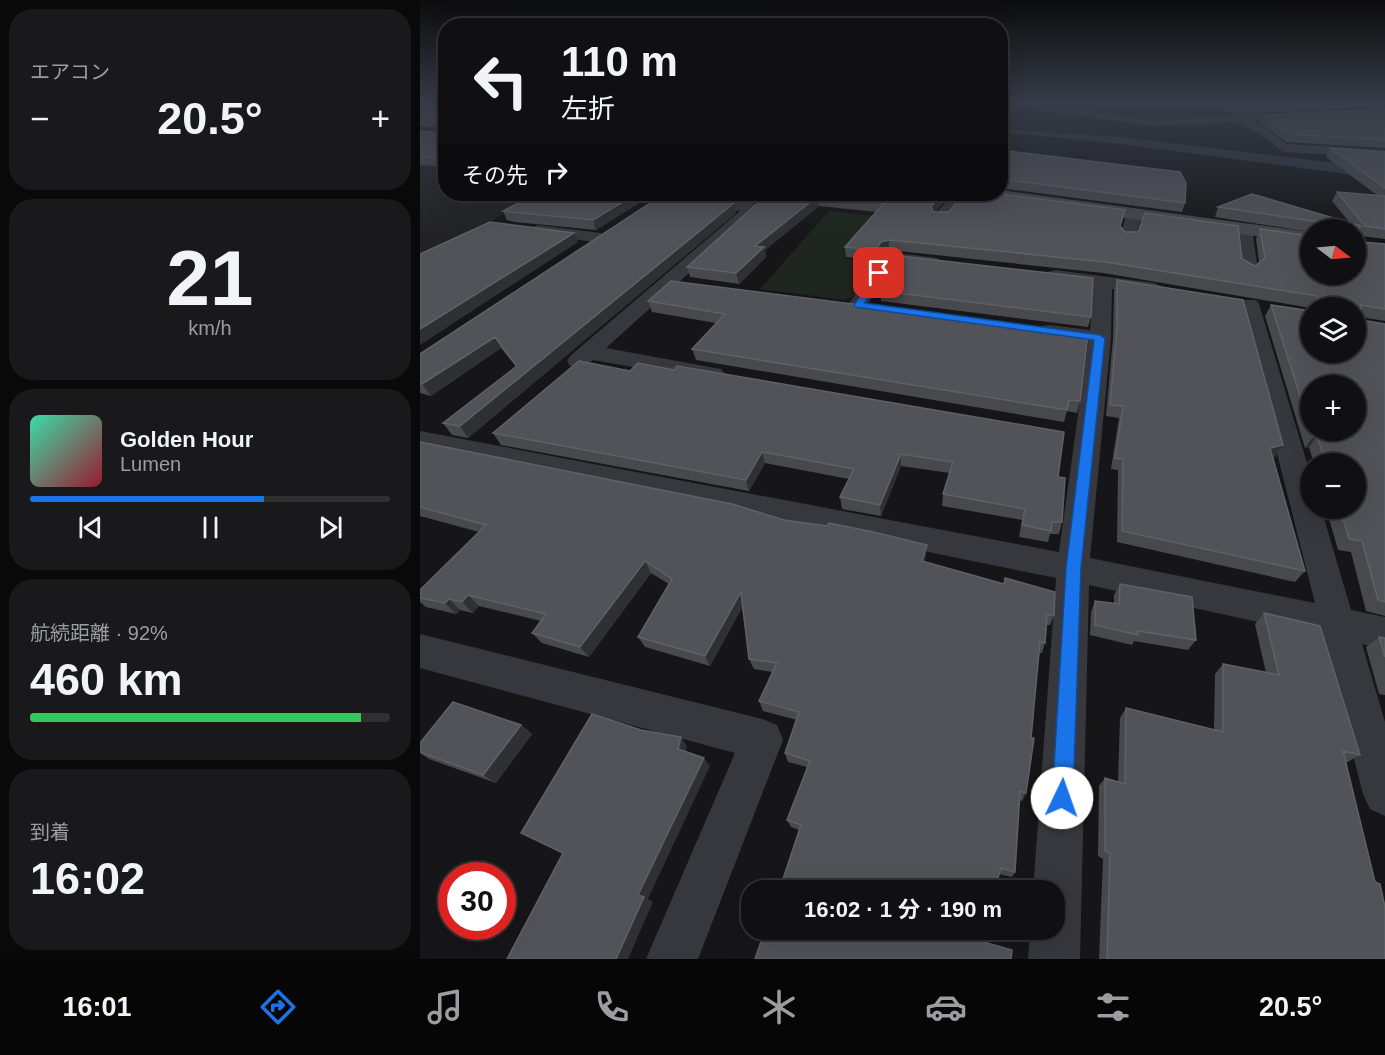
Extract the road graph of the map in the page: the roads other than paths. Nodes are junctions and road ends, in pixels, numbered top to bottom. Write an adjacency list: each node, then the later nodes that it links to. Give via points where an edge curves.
1 (1283, 148): 2 (street)
2 (1385, 152)
3 (1008, 197): 6 (street)
4 (697, 201): 19 (street, via 753,208)
5 (956, 201): 7 (street)
6 (1134, 216): 10 (street); 11 (street)
7 (941, 217)
8 (618, 226): 13 (street)
9 (520, 228): 13 (street)
10 (1244, 230): 12 (street); 16 (street)
11 (1128, 236)
12 (1300, 237)
13 (601, 238): 14 (street)
14 (572, 257)
15 (956, 265): 23 (street, via 889,257)
16 (1249, 269)
17 (1035, 273): 18 (street)
18 (1103, 281): 21 (street); 25 (street)
19 (670, 283): 20 (street); 26 (street)
20 (694, 285)
21 (1171, 292)
22 (1249, 304): 33 (street)
23 (858, 305)
24 (1031, 329): 25 (street)
25 (1100, 338): 32 (street, via 1076,435)
26 (588, 352): 27 (street); 28 (street)
27 (561, 375)
28 (739, 378)
29 (498, 429): 31 (street)
30 (420, 440): 31 (street)
31 (472, 452): 32 (street)
32 (1074, 568): 33 (street); 38 (street)
33 (1336, 624): 34 (street); 36 (street)
34 (1385, 633)
35 (420, 651): 37 (street, via 762,740)
36 (1385, 794)
37 (672, 959)
38 (1054, 959)

